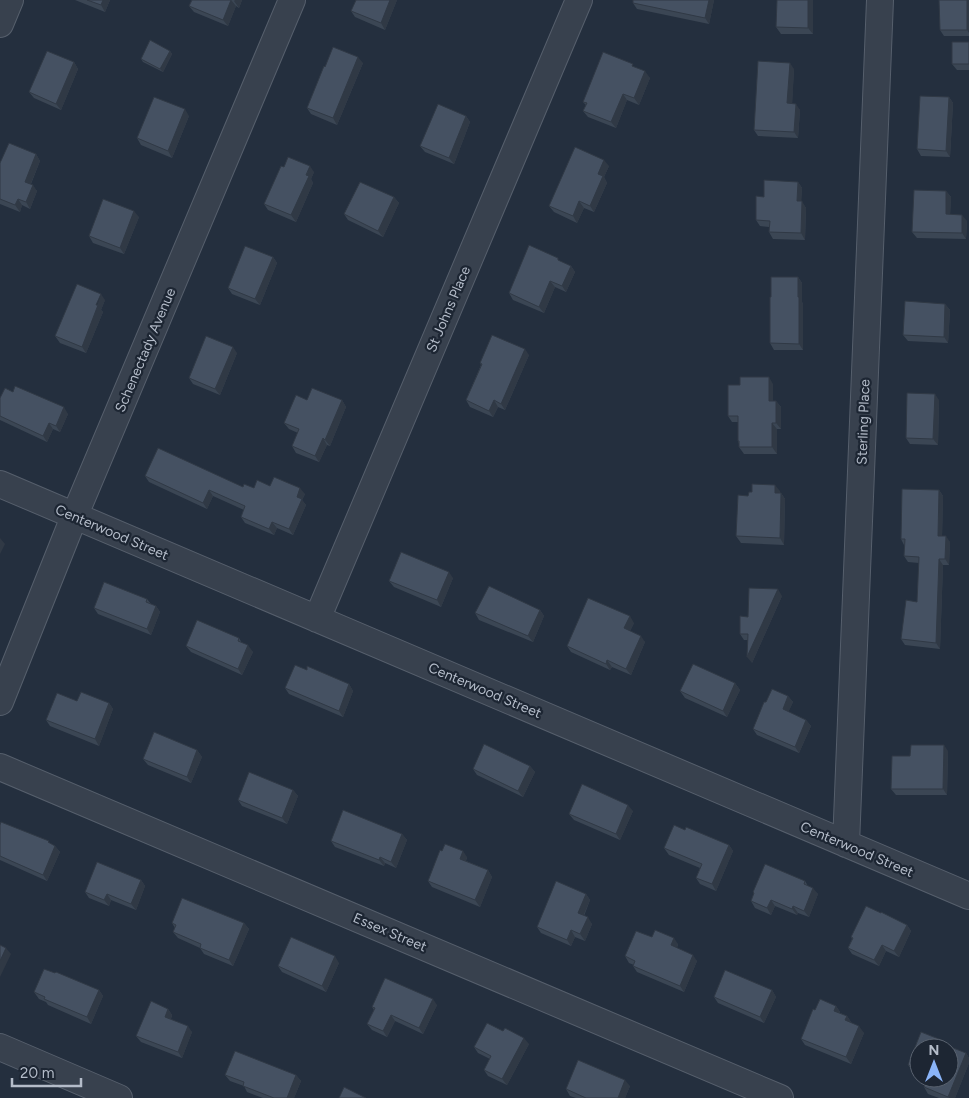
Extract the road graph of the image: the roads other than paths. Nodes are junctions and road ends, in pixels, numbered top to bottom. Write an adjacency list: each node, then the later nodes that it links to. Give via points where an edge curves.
1 (10, 0): 5 (street)
2 (292, 0): 7 (street, Schenectady Avenue)
3 (579, 0): 8 (street, St Johns Place)
4 (880, 0): 11 (street, Sterling Place)
5 (0, 24)
6 (0, 484): 7 (street, Centerwood Street)
7 (74, 516): 8 (street, Centerwood Street); 9 (street, Schenectady Avenue)
8 (317, 619): 11 (street, Centerwood Street)
9 (0, 702)
10 (0, 767): 15 (street, Essex Street)
11 (846, 844): 12 (street, Centerwood Street)
12 (969, 896)
13 (0, 1048): 14 (street)
14 (119, 1098)
15 (780, 1098)

